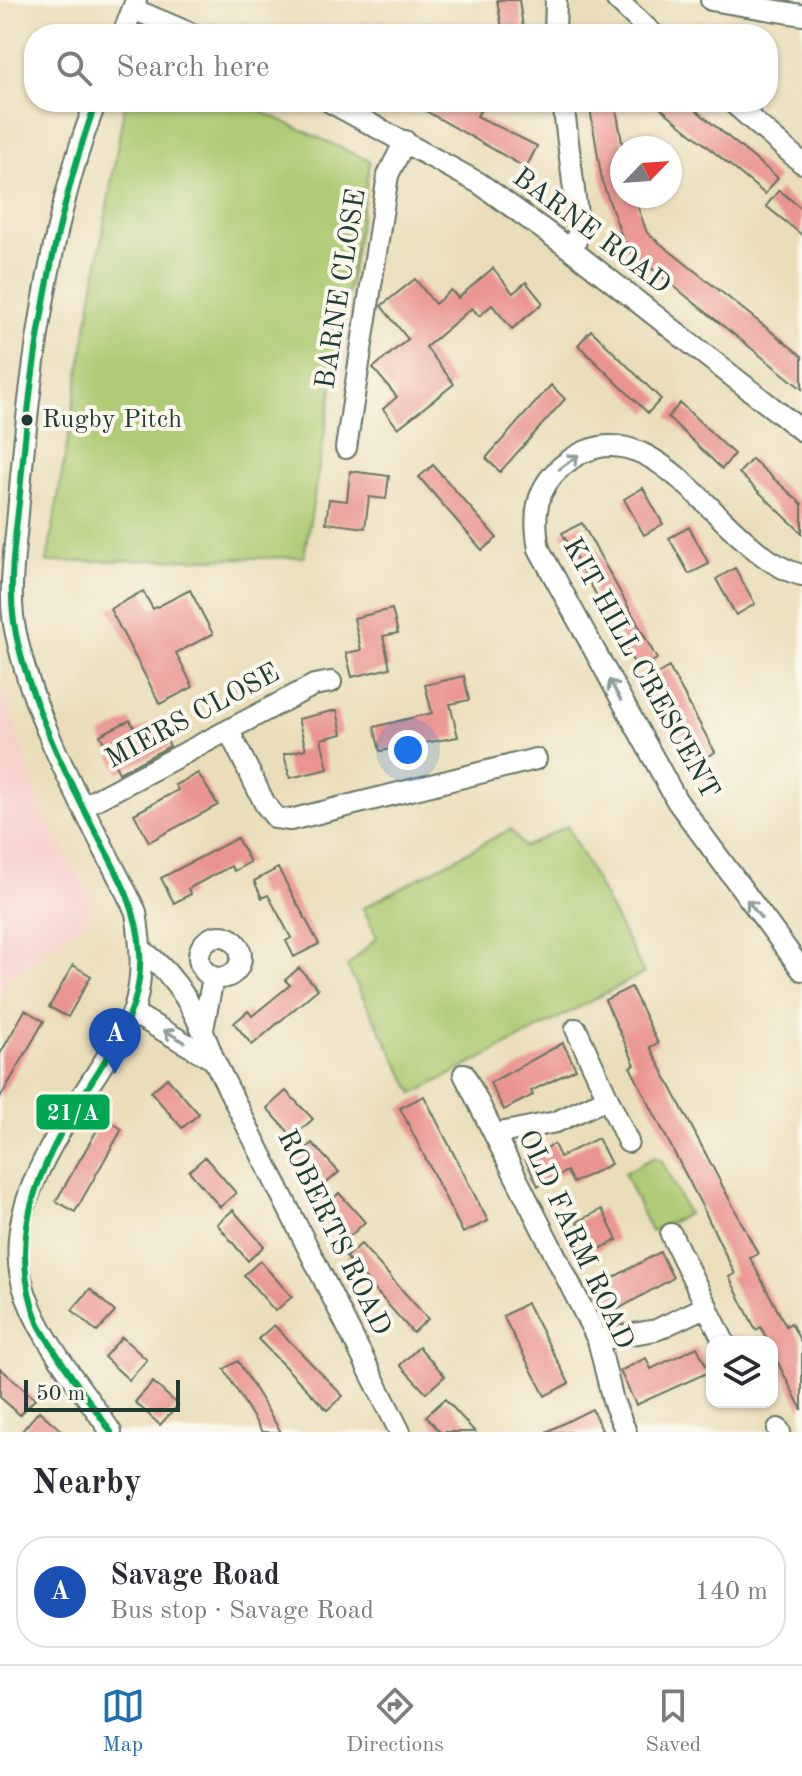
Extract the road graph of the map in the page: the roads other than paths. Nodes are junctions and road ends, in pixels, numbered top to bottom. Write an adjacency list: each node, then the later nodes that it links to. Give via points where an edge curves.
1 (556, 0): 8 (street)
2 (617, 0): 9 (street)
3 (711, 0): 5 (street)
4 (134, 4): 6 (street); 7 (street)
5 (802, 15)
6 (127, 24)
7 (173, 24)
8 (555, 24)
9 (642, 24)
10 (93, 112): 19 (street, via 55,244 26,411)
11 (349, 112): 14 (street, BARNE ROAD)
12 (564, 112): 16 (street, via 579,230)
13 (743, 112): 15 (street)
14 (405, 141): 16 (street, BARNE ROAD, via 479,183); 18 (street, BARNE CLOSE, via 388,175)
15 (802, 163)
16 (573, 251): 17 (street, BARNE ROAD)
17 (802, 431)
18 (346, 448)
19 (7, 572): 24 (street, via 33,701)
20 (802, 575): 26 (street, KIT HILL CRESCENT, one-way to 20, via 677,801 539,549 537,501 547,482 579,454 597,446 621,446 659,463 774,564)
21 (331, 682): 22 (street, MIERS CLOSE, via 314,685)
22 (229, 731): 23 (street, via 265,804 276,818 290,820); 24 (street, MIERS CLOSE)
23 (536, 759)
24 (84, 806): 25 (street, via 136,912)
25 (142, 950): 28 (street); 29 (street, ROBERTS ROAD, via 166,968)
26 (802, 970)
27 (213, 978): 29 (street)
28 (133, 1013): 31 (street, one-way to 28); 37 (street, via 44,1162)
29 (203, 1029): 31 (street, ROBERTS ROAD)
30 (576, 1029): 33 (street)
31 (214, 1060): 42 (street, ROBERTS ROAD)
32 (464, 1074): 34 (street, OLD FARM ROAD)
33 (608, 1098): 34 (street, via 556,1122); 35 (street)
34 (495, 1134): 40 (street, OLD FARM ROAD)
35 (628, 1142)
36 (671, 1234): 38 (street)
37 (9, 1256): 41 (street, via 32,1313)
38 (707, 1306): 39 (street); 40 (street, via 656,1330)
39 (721, 1336)
40 (598, 1340): 43 (street, OLD FARM ROAD)
41 (111, 1432)
42 (400, 1432)
43 (626, 1432)

